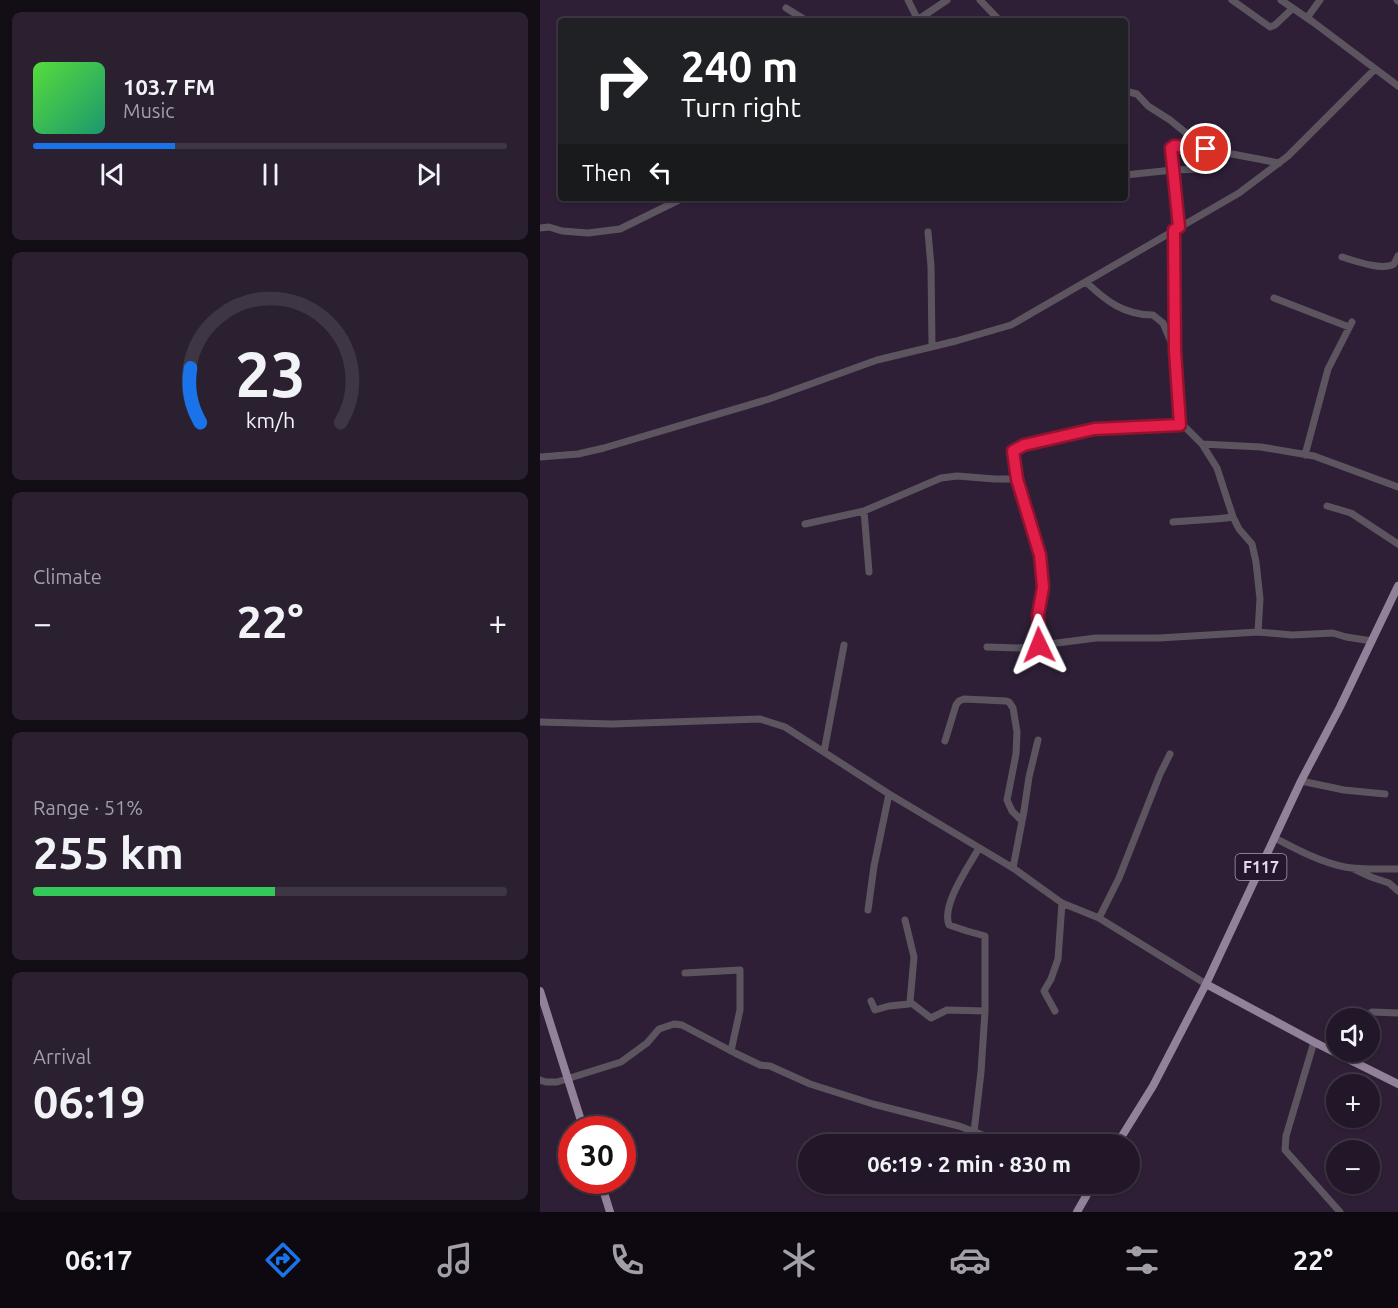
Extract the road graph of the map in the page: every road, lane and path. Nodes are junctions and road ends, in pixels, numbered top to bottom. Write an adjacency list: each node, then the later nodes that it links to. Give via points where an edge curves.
1 (908, 0): 10 (street)
2 (947, 0): 11 (street)
3 (980, 0): 12 (street)
4 (1232, 0): 8 (street, via 1270,27)
5 (1281, 0): 8 (street)
6 (1320, 0): 13 (street)
7 (786, 8): 9 (street)
8 (1292, 9): 13 (street)
9 (802, 18)
10 (916, 18)
11 (921, 18)
12 (997, 18)
13 (1307, 18): 14 (street)
14 (1375, 69): 15 (street); 18 (street)
15 (1398, 86)
16 (1128, 92): 17 (street, via 1137,94)
17 (1197, 142): 18 (street, via 1206,149); 20 (street, via 1171,148)
18 (1279, 163): 24 (street, via 1239,193)
19 (1205, 168): 20 (street)
20 (1173, 170): 21 (street); 24 (street)
21 (1128, 175)
22 (677, 201): 23 (street, via 620,229 588,233)
23 (540, 228)
24 (1177, 229): 28 (street); 31 (street)
25 (928, 232): 30 (street)
26 (1398, 256): 27 (street, via 1388,267)
27 (1342, 257)
28 (1086, 282): 30 (street, via 1011,325); 31 (street, via 1115,306 1153,315 1163,323)
29 (1274, 298): 34 (street, via 1350,324 1328,369)
30 (932, 347): 35 (street, via 877,360 769,399 604,448)
31 (1175, 351): 32 (street)
32 (1180, 425): 33 (street); 36 (street, via 1094,429 1024,445 1013,451)
33 (1202, 444): 34 (street, via 1262,447); 40 (street, via 1217,468)
34 (1305, 455): 37 (street)
35 (540, 457)
36 (1017, 479): 39 (street, via 941,478); 49 (street, via 1040,555 1043,587 1038,615)
37 (1398, 487)
38 (1327, 506): 43 (street, via 1351,513)
39 (864, 511): 42 (street); 44 (street)
40 (1233, 517): 41 (street); 46 (street, via 1252,544 1256,562)
41 (1173, 522)
42 (806, 524)
43 (1398, 544)
44 (869, 572)
45 (1398, 586): 47 (main road, F117)
46 (1258, 632): 47 (street, via 1333,633); 49 (street, via 1096,638)
47 (1372, 641): 56 (main road, F117)
48 (844, 645): 54 (street)
49 (1039, 645): 50 (street)
50 (987, 647)
51 (540, 722): 54 (street, via 760,719 785,727)
52 (1038, 740): 59 (street)
53 (945, 741): 59 (street, via 959,701 1009,702 1017,732 1007,800 1011,811)
54 (824, 752): 57 (street)
55 (1170, 754): 68 (street)
56 (1301, 781): 58 (street); 60 (main road, F117)
57 (889, 794): 61 (street); 67 (street)
58 (1385, 794)
59 (1022, 821): 63 (street)
60 (1275, 838): 62 (street, via 1308,855); 71 (main road, F117)
61 (979, 848): 63 (street); 75 (street, via 950,899 946,918 949,925 985,936)
62 (1352, 867): 64 (street); 65 (street)
63 (1013, 868): 66 (street)
64 (1398, 869)
65 (1398, 891)
66 (1062, 903): 68 (street); 76 (street, via 1058,960 1044,991)
67 (868, 910)
68 (1099, 918): 71 (street)
69 (905, 920): 74 (street, via 914,957)
70 (685, 973): 81 (street, via 740,970 740,1010)
71 (1206, 984): 79 (main road); 89 (main road, F117)
72 (540, 991): 83 (main road)
73 (871, 1001): 74 (street, via 875,1010)
74 (910, 1002): 75 (street, via 931,1018 947,1010)
75 (985, 1011): 87 (street)
76 (1055, 1011)
77 (1380, 1012): 78 (street)
78 (1398, 1013)
79 (1314, 1042): 80 (main road); 94 (street, via 1285,1150)
80 (1326, 1047)
81 (731, 1051): 83 (street, via 674,1024 659,1029 621,1062); 87 (street, via 810,1084)
82 (1357, 1062): 85 (main road)
83 (568, 1079): 84 (street, via 557,1083); 86 (main road)
84 (540, 1080)
85 (1398, 1084)
86 (580, 1116)
87 (974, 1132): 88 (street)
88 (979, 1134)
89 (1123, 1134)
90 (604, 1194): 92 (main road)
91 (1086, 1194): 93 (main road)
92 (609, 1212)
93 (1077, 1212)
94 (1340, 1212)

